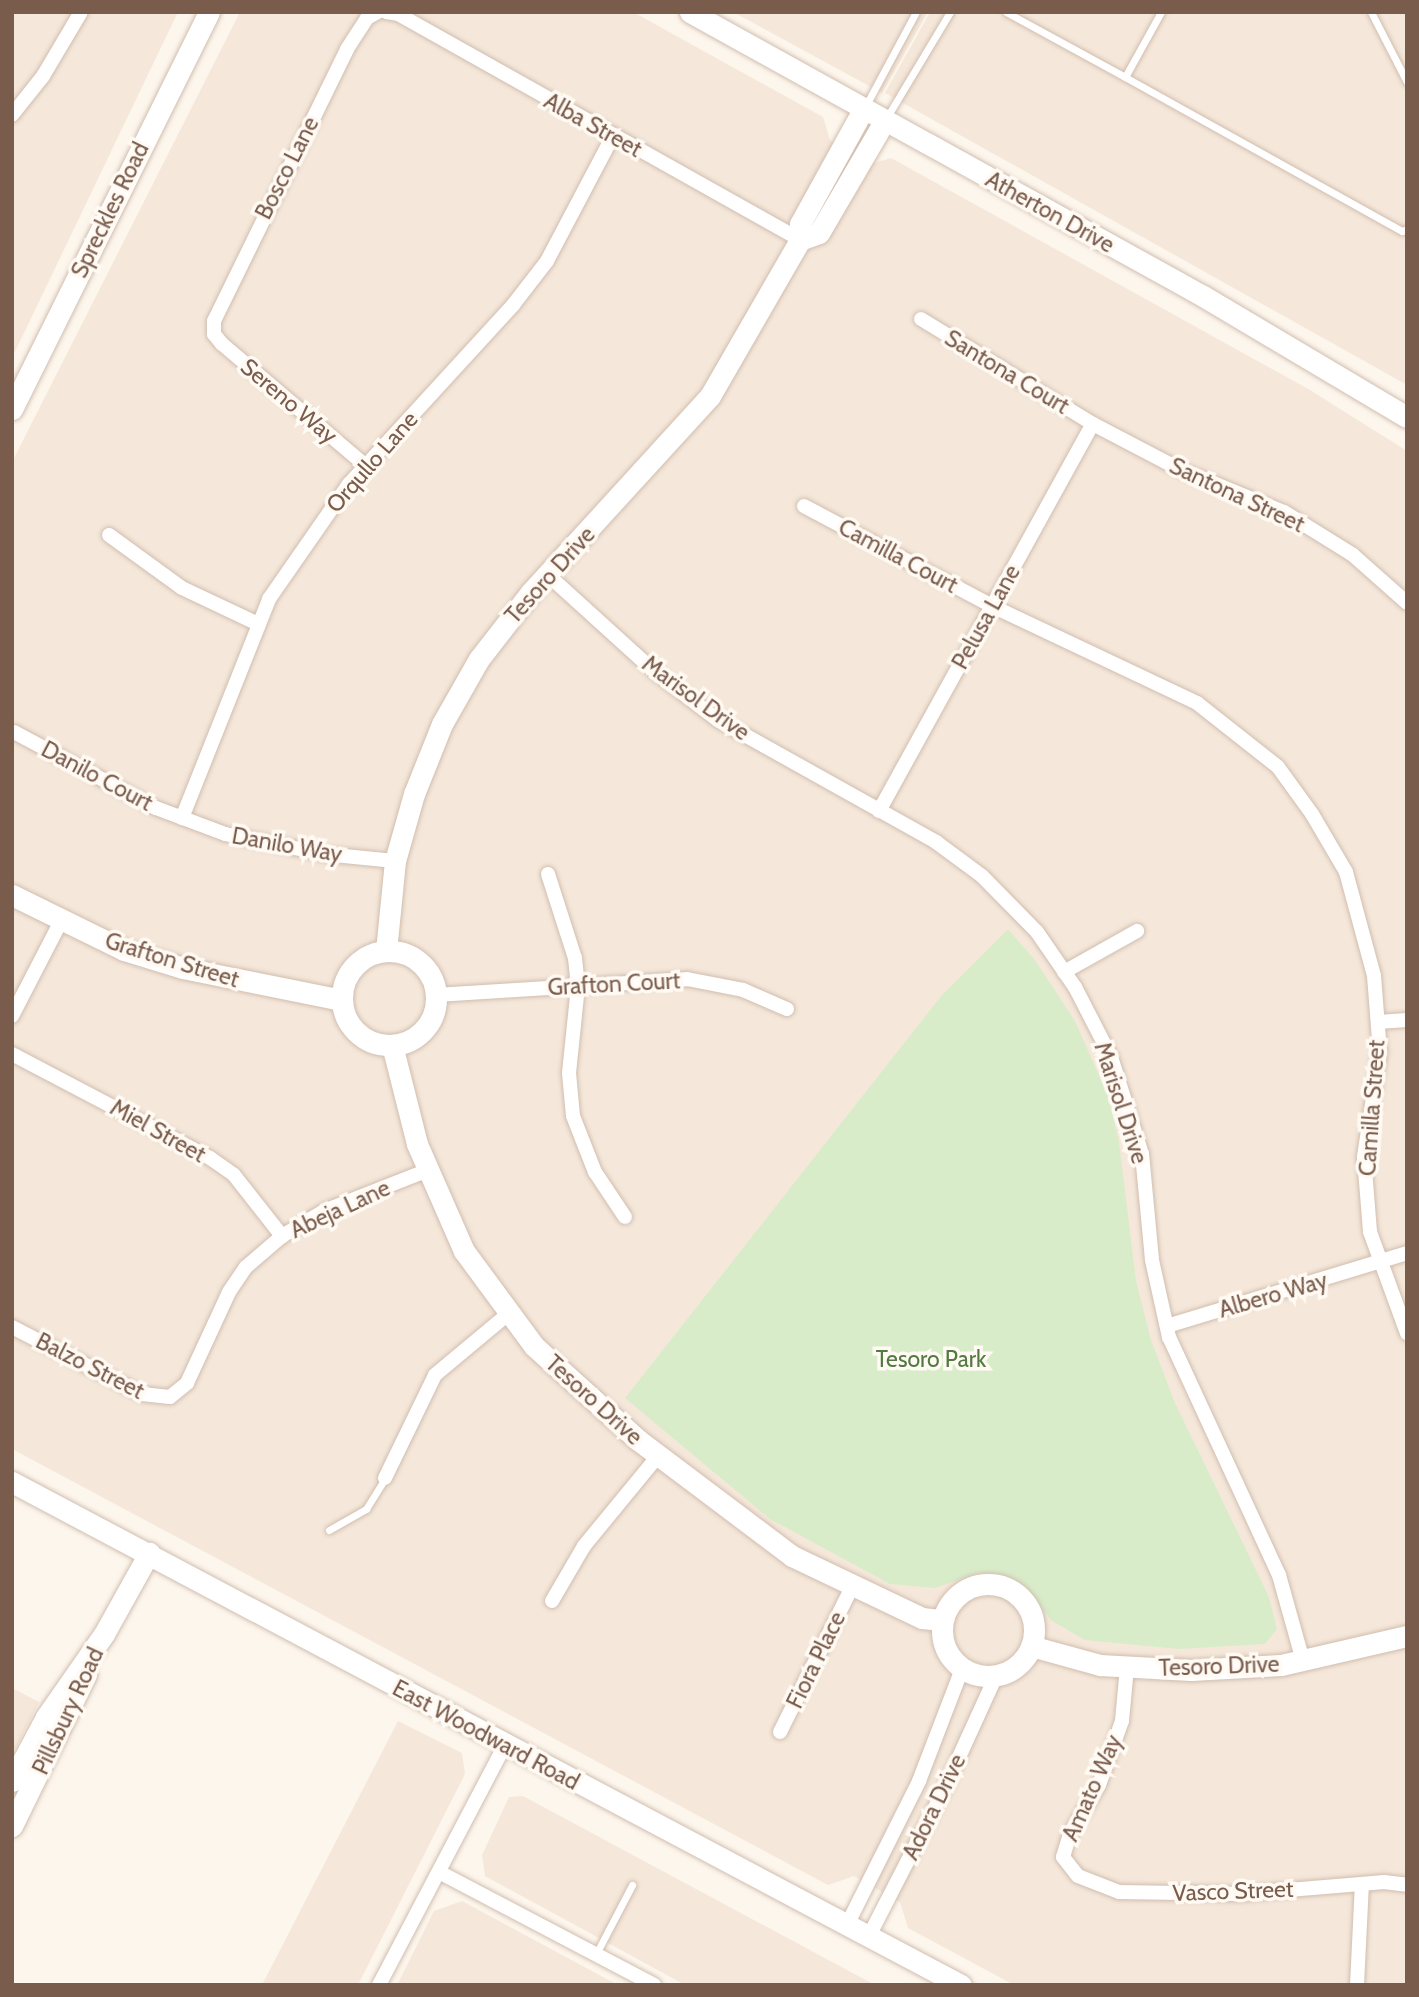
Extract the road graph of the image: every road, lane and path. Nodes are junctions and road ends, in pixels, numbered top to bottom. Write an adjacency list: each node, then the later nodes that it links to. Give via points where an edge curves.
1 (81, 12): 14 (street, via 43,76)
2 (209, 12): 21 (street, Spreckles Road)
3 (378, 12): 20 (street, Bosco Lane, via 367,18 347,49 221,299)
4 (386, 12): 16 (street, Alba Street, via 398,14)
5 (690, 12): 13 (street, Atherton Drive)
6 (916, 12): 13 (lane)
7 (950, 12): 15 (lane)
8 (1006, 12): 11 (lane)
9 (1161, 12): 11 (lane)
10 (1371, 12): 12 (lane)
11 (1125, 77): 17 (lane, via 1402,231)
12 (1407, 82)
13 (864, 108): 15 (street, Atherton Drive); 18 (street, Tesoro Drive, via 800,224)
14 (12, 115)
15 (885, 120): 18 (street, Tesoro Drive, via 819,233); 22 (street, Atherton Drive, via 1203,296)
16 (613, 136): 18 (street, Alba Street); 24 (street, Orqullo Lane, via 547,261 513,305)
17 (1407, 229)
18 (800, 240): 27 (street, Tesoro Drive, via 710,396)
19 (921, 319): 23 (street, Santona Court)
20 (214, 334): 24 (street, Sereno Way)
21 (12, 409)
22 (1407, 417)
23 (1093, 425): 28 (street, Santona Street, via 1179,470 1284,512 1353,555); 29 (street, Pelusa Lane)
24 (366, 466): 30 (street, Orqullo Lane, via 309,536)
25 (804, 506): 29 (street, Camilla Court)
26 (109, 535): 30 (street, via 182,588)
27 (548, 575): 32 (street, Marisol Drive, via 656,673 718,720); 34 (street, Tesoro Drive, via 479,659 442,724 414,794)
28 (1407, 603)
29 (992, 606): 32 (street, Pelusa Lane); 47 (street, Camilla Street, via 1197,704 1278,767 1346,872 1374,976)
30 (258, 624): 33 (street, Orqullo Lane)
31 (14, 732): 33 (street, Danilo Court)
32 (880, 811): 40 (street, Marisol Drive, via 936,842 982,876 1037,932)
33 (182, 818): 34 (street, Danilo Way, via 262,842)
34 (396, 862): 39 (street, Tesoro Drive)
35 (548, 874): 41 (street, via 575,958)
36 (12, 895): 37 (street, Grafton Street)
37 (61, 921): 43 (street, Grafton Street, via 124,950 183,968); 45 (street)
38 (1137, 931): 40 (street)
39 (386, 951): 42 (street, via 420,963); 43 (street, via 369,955 354,966 344,982)
40 (1064, 972): 56 (street, Marisol Drive, via 1111,1057 1142,1154 1152,1260)
41 (578, 986): 42 (street, Grafton Court); 44 (street, Grafton Court, via 709,981); 51 (street, via 569,1073 573,1116 595,1172)
42 (436, 995): 48 (street, via 424,1029)
43 (341, 1000): 48 (street, via 345,1017 357,1033)
44 (787, 1009)
45 (12, 1016)
46 (1407, 1020): 47 (street)
47 (1377, 1023): 54 (street, Camilla Street, via 1380,1052 1364,1157 1370,1232)
48 (392, 1045): 50 (street, Tesoro Drive)
49 (12, 1054): 52 (street, Miel Street, via 210,1158 234,1175)
50 (428, 1170): 52 (street, Abeja Lane, via 324,1211); 55 (street, Tesoro Drive, via 464,1251)
51 (625, 1217)
52 (282, 1236): 59 (street, Abeja Lane, via 246,1267 229,1292 187,1383)
53 (1407, 1253): 54 (street, Albero Way)
54 (1380, 1264): 56 (street, Albero Way); 58 (street, Camilla Street)
55 (508, 1314): 60 (street, Tesoro Drive, via 590,1400); 61 (street, via 435,1374)
56 (1167, 1326): 71 (street, Marisol Drive, via 1279,1575)
57 (12, 1327): 59 (street, Balzo Street, via 142,1394)
58 (1407, 1333)
59 (170, 1397)
60 (658, 1456): 65 (street, Tesoro Drive, via 792,1556); 66 (street, via 583,1546)
61 (385, 1478): 63 (lane, via 366,1509)
62 (12, 1482): 64 (street, East Woodward Road)
63 (329, 1530)
64 (149, 1553): 68 (street, Pillsbury Road); 76 (street, East Woodward Road)
65 (852, 1587): 67 (street, Tesoro Drive, via 922,1618); 75 (street, Fiora Place)
66 (552, 1601)
67 (942, 1620): 70 (street, via 953,1600 971,1587 1000,1586 1025,1602 1032,1616); 73 (street, via 945,1647)
68 (104, 1634): 77 (street, Pillsbury Road, via 46,1717); 78 (street, Pillsbury Road, via 64,1727)
69 (1407, 1636): 71 (street, Tesoro Drive)
70 (1031, 1646): 72 (street, Tesoro Drive, via 1100,1665); 74 (street, via 1018,1665)
71 (1303, 1661): 72 (street, Tesoro Drive, via 1191,1671)
72 (1128, 1667): 79 (street, Amato Way, via 1122,1721 1098,1785 1070,1834 1063,1857)
73 (962, 1669): 74 (street); 84 (street, Adora Drive, via 919,1781)
74 (996, 1675): 85 (street, Adora Drive, via 944,1790)
75 (780, 1732)
76 (505, 1745): 80 (street); 84 (street, East Woodward Road)
77 (12, 1781)
78 (12, 1826)
79 (1066, 1866): 81 (street, Vasco Street, via 1091,1885 1119,1892 1241,1894)
80 (439, 1872): 86 (street); 87 (street)
81 (1362, 1884): 83 (street, Vasco Street); 90 (street)
82 (632, 1885): 86 (lane)
83 (1407, 1885)
84 (847, 1925): 85 (street, East Woodward Road)
85 (869, 1936): 89 (street, East Woodward Road)
86 (596, 1954): 88 (street)
87 (379, 1985)
88 (654, 1985)
89 (961, 1985)
90 (1357, 1985)

